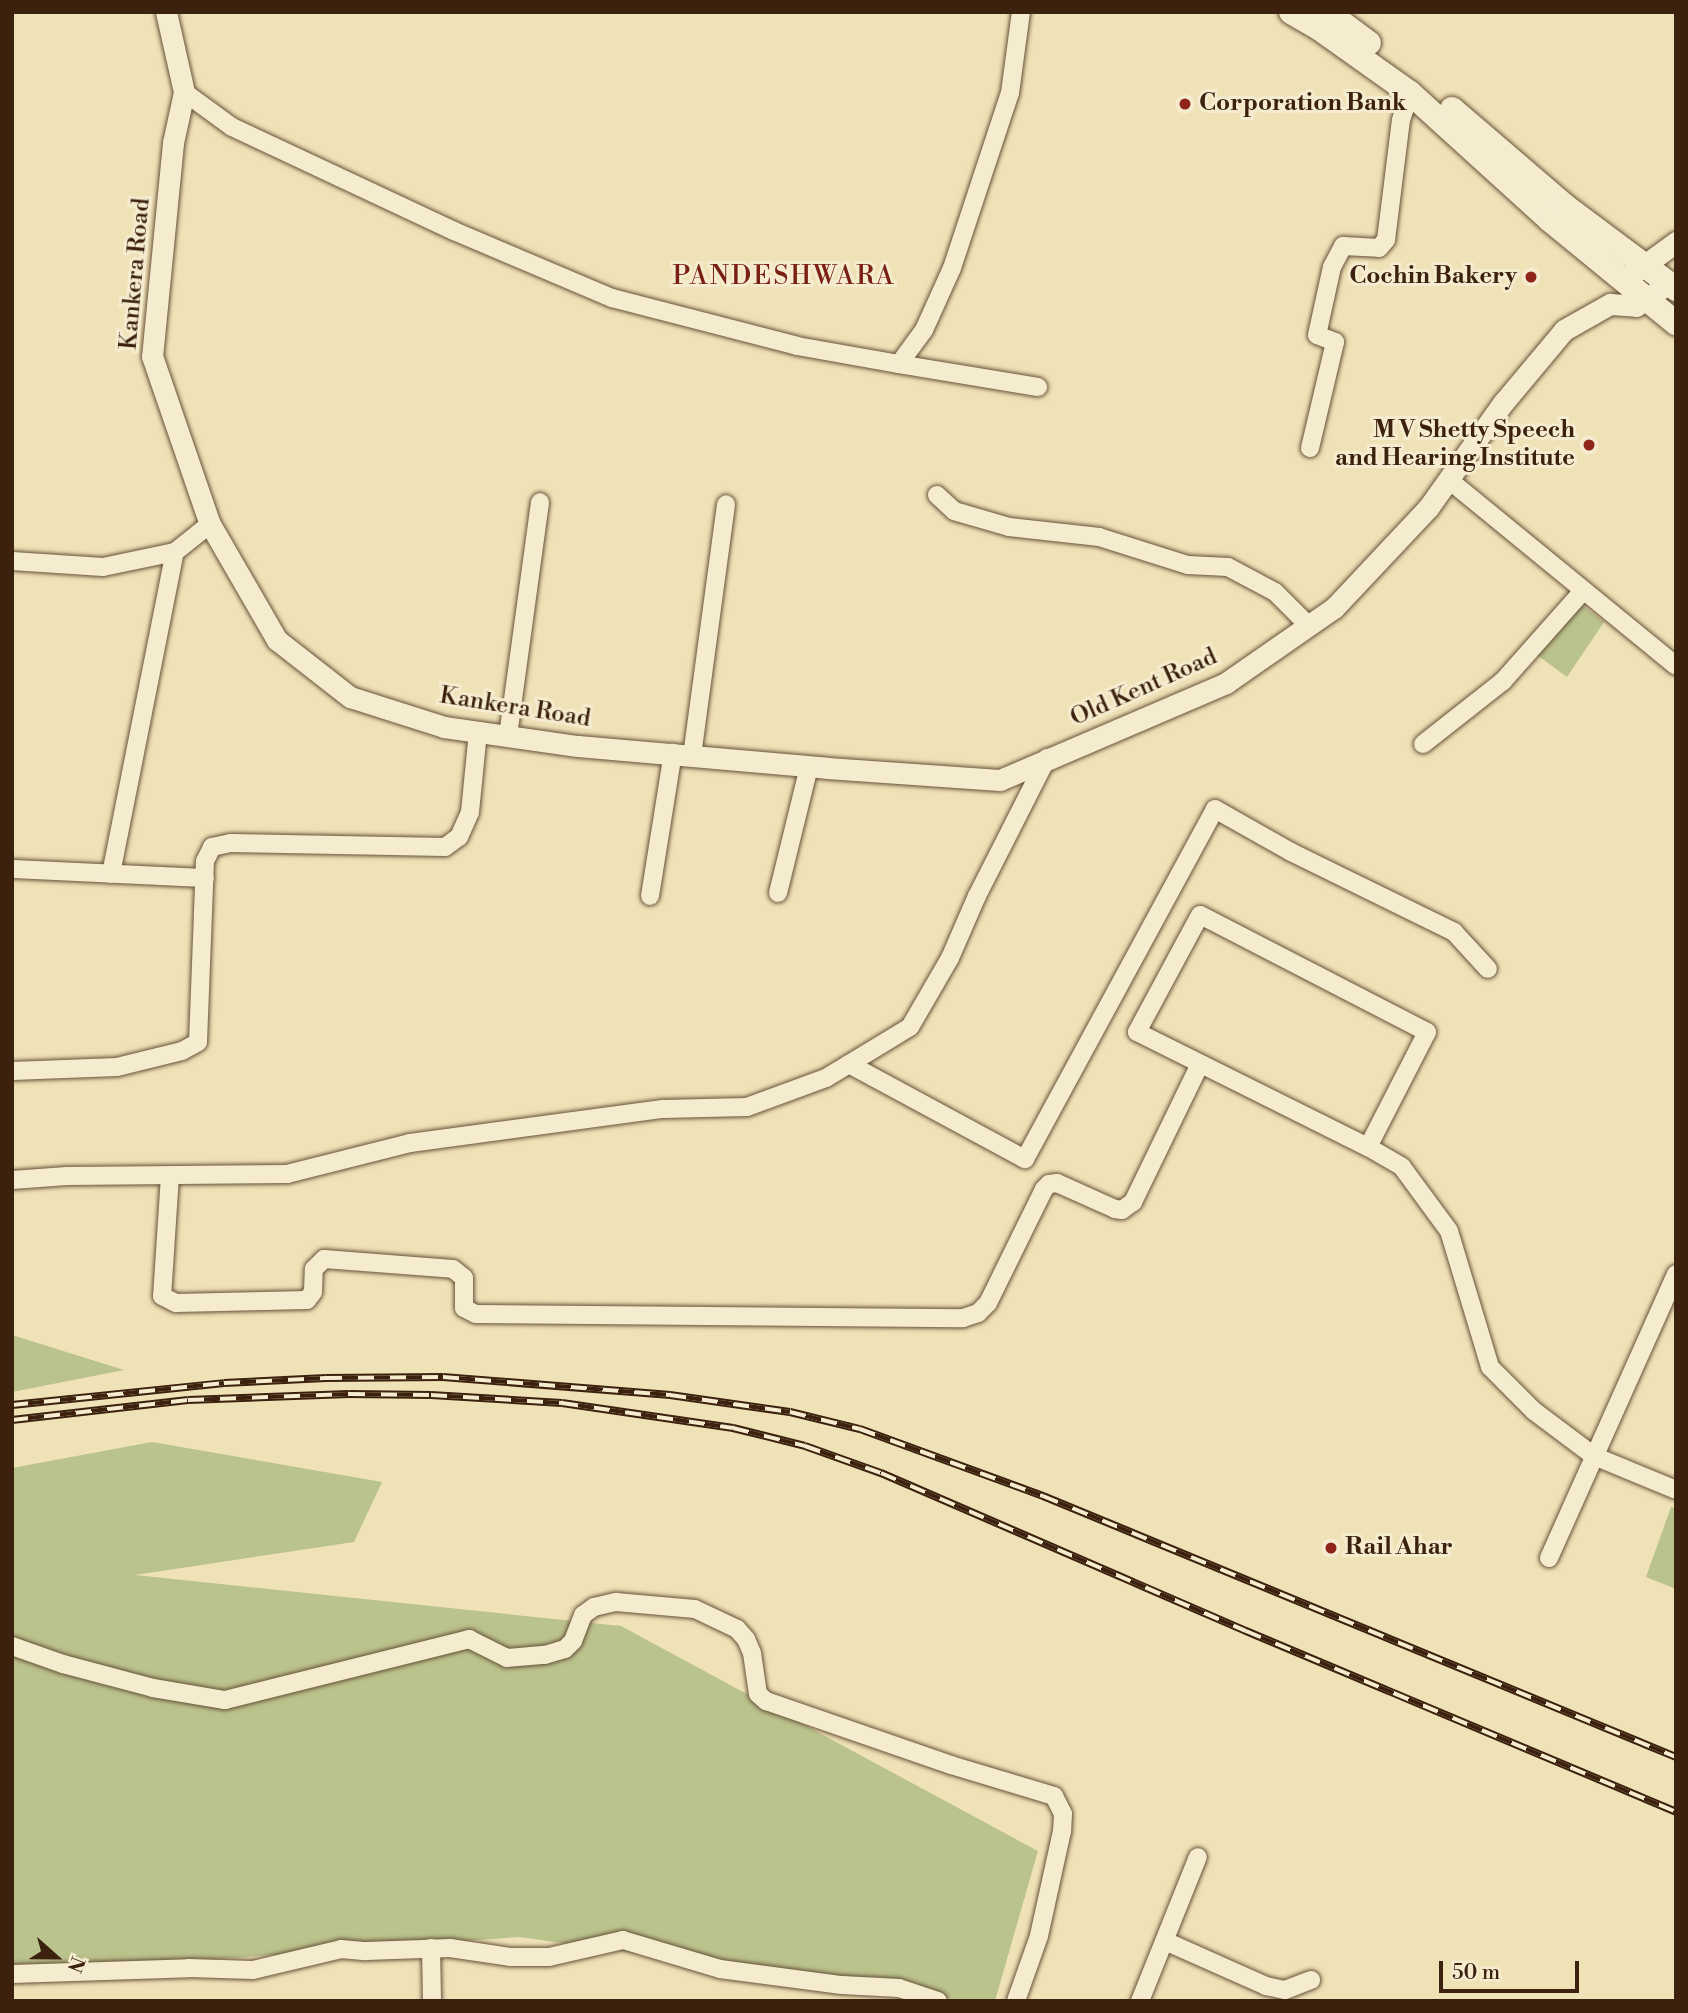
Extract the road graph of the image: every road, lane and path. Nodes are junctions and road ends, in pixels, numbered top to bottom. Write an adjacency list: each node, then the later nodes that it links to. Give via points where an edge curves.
1 (166, 12): 5 (street)
2 (1021, 12): 14 (street, via 1010,93 952,268 924,330)
3 (1291, 12): 6 (main road)
4 (1327, 12): 8 (main road, via 1405,69 1565,206)
5 (184, 92): 14 (street, via 232,127 454,231 612,298 797,346); 21 (street, Kankera Road, via 173,142 152,356)
6 (1410, 93): 9 (main road); 16 (street, via 1401,120 1386,240 1379,248 1343,246 1332,267 1317,335 1335,342)
7 (1676, 242): 8 (street)
8 (1644, 265): 9 (street); 10 (main road)
9 (1623, 280): 11 (main road); 12 (street)
10 (1673, 283): 11 (street)
11 (1646, 299): 12 (street, via 1636,306); 13 (main road)
12 (1610, 304): 17 (street, Old Kent Road, via 1564,330 1503,403)
13 (1676, 323)
14 (899, 363): 15 (street)
15 (1038, 387)
16 (1310, 448)
17 (1449, 480): 24 (street); 25 (street, Old Kent Road, via 1334,608)
18 (937, 495): 25 (street, via 954,511 1009,527 1099,537 1188,565 1228,566 1275,593)
19 (540, 502): 28 (street)
20 (726, 504): 30 (street)
21 (210, 524): 22 (street); 27 (street, Kankera Road, via 277,639 350,697 444,727)
22 (175, 552): 23 (street, via 103,567); 34 (street)
23 (12, 561)
24 (1583, 591): 26 (street); 29 (street, via 1503,681)
25 (1309, 626): 31 (street, Old Kent Road, via 1226,683)
26 (1676, 666)
27 (478, 732): 28 (street, Kankera Road); 35 (street, via 470,813 459,837 445,847 231,843 212,847 205,861)
28 (508, 736): 30 (street, Kankera Road)
29 (1423, 744)
30 (682, 755): 32 (street, Kankera Road); 37 (street)
31 (1047, 758): 32 (street, Kankera Road, via 1000,780); 39 (street, via 950,958 910,1027)
32 (809, 767): 36 (street)
33 (12, 869): 34 (street)
34 (111, 874): 35 (street)
35 (205, 878): 41 (street, via 198,1042 182,1051 117,1067)
36 (778, 892)
37 (650, 896)
38 (1488, 969): 39 (street, via 1454,932 1215,809 1025,1159)
39 (849, 1063): 43 (street, via 826,1078 747,1107 663,1109 410,1143 287,1174)
40 (1200, 1064): 42 (street); 42 (street, via 1137,1032 1200,915 1427,1032); 43 (street, via 1133,1202 1115,1209 1057,1183 1049,1184 988,1303 963,1318 476,1314 464,1308 464,1278 453,1269 324,1259 314,1269 313,1292 307,1300 176,1303 162,1296)
41 (12, 1071)
42 (1368, 1147): 46 (street, via 1402,1167 1449,1231 1490,1367 1534,1410)
43 (170, 1176): 44 (street)
44 (12, 1180)
45 (1676, 1274): 46 (street)
46 (1594, 1456): 47 (street); 48 (street)
47 (1676, 1490)
48 (1549, 1558)
49 (12, 1646): 57 (street, via 153,1688 225,1700 469,1639 507,1658 545,1655 565,1649 573,1641 583,1615 616,1602 695,1609 737,1629 746,1639 758,1694 766,1701 1054,1796 1063,1814 1062,1831 1039,1936)
50 (1198, 1857): 51 (street)
51 (1165, 1941): 54 (street, via 1266,1986 1285,1990); 58 (street)
52 (431, 1948): 53 (street, via 341,1949 253,1970); 55 (street); 56 (street, via 549,1957 623,1940 720,1969 899,1988)
53 (12, 1974)
54 (1311, 1980)
55 (432, 2001)
56 (938, 2001)
57 (1016, 2001)
58 (1140, 2001)

